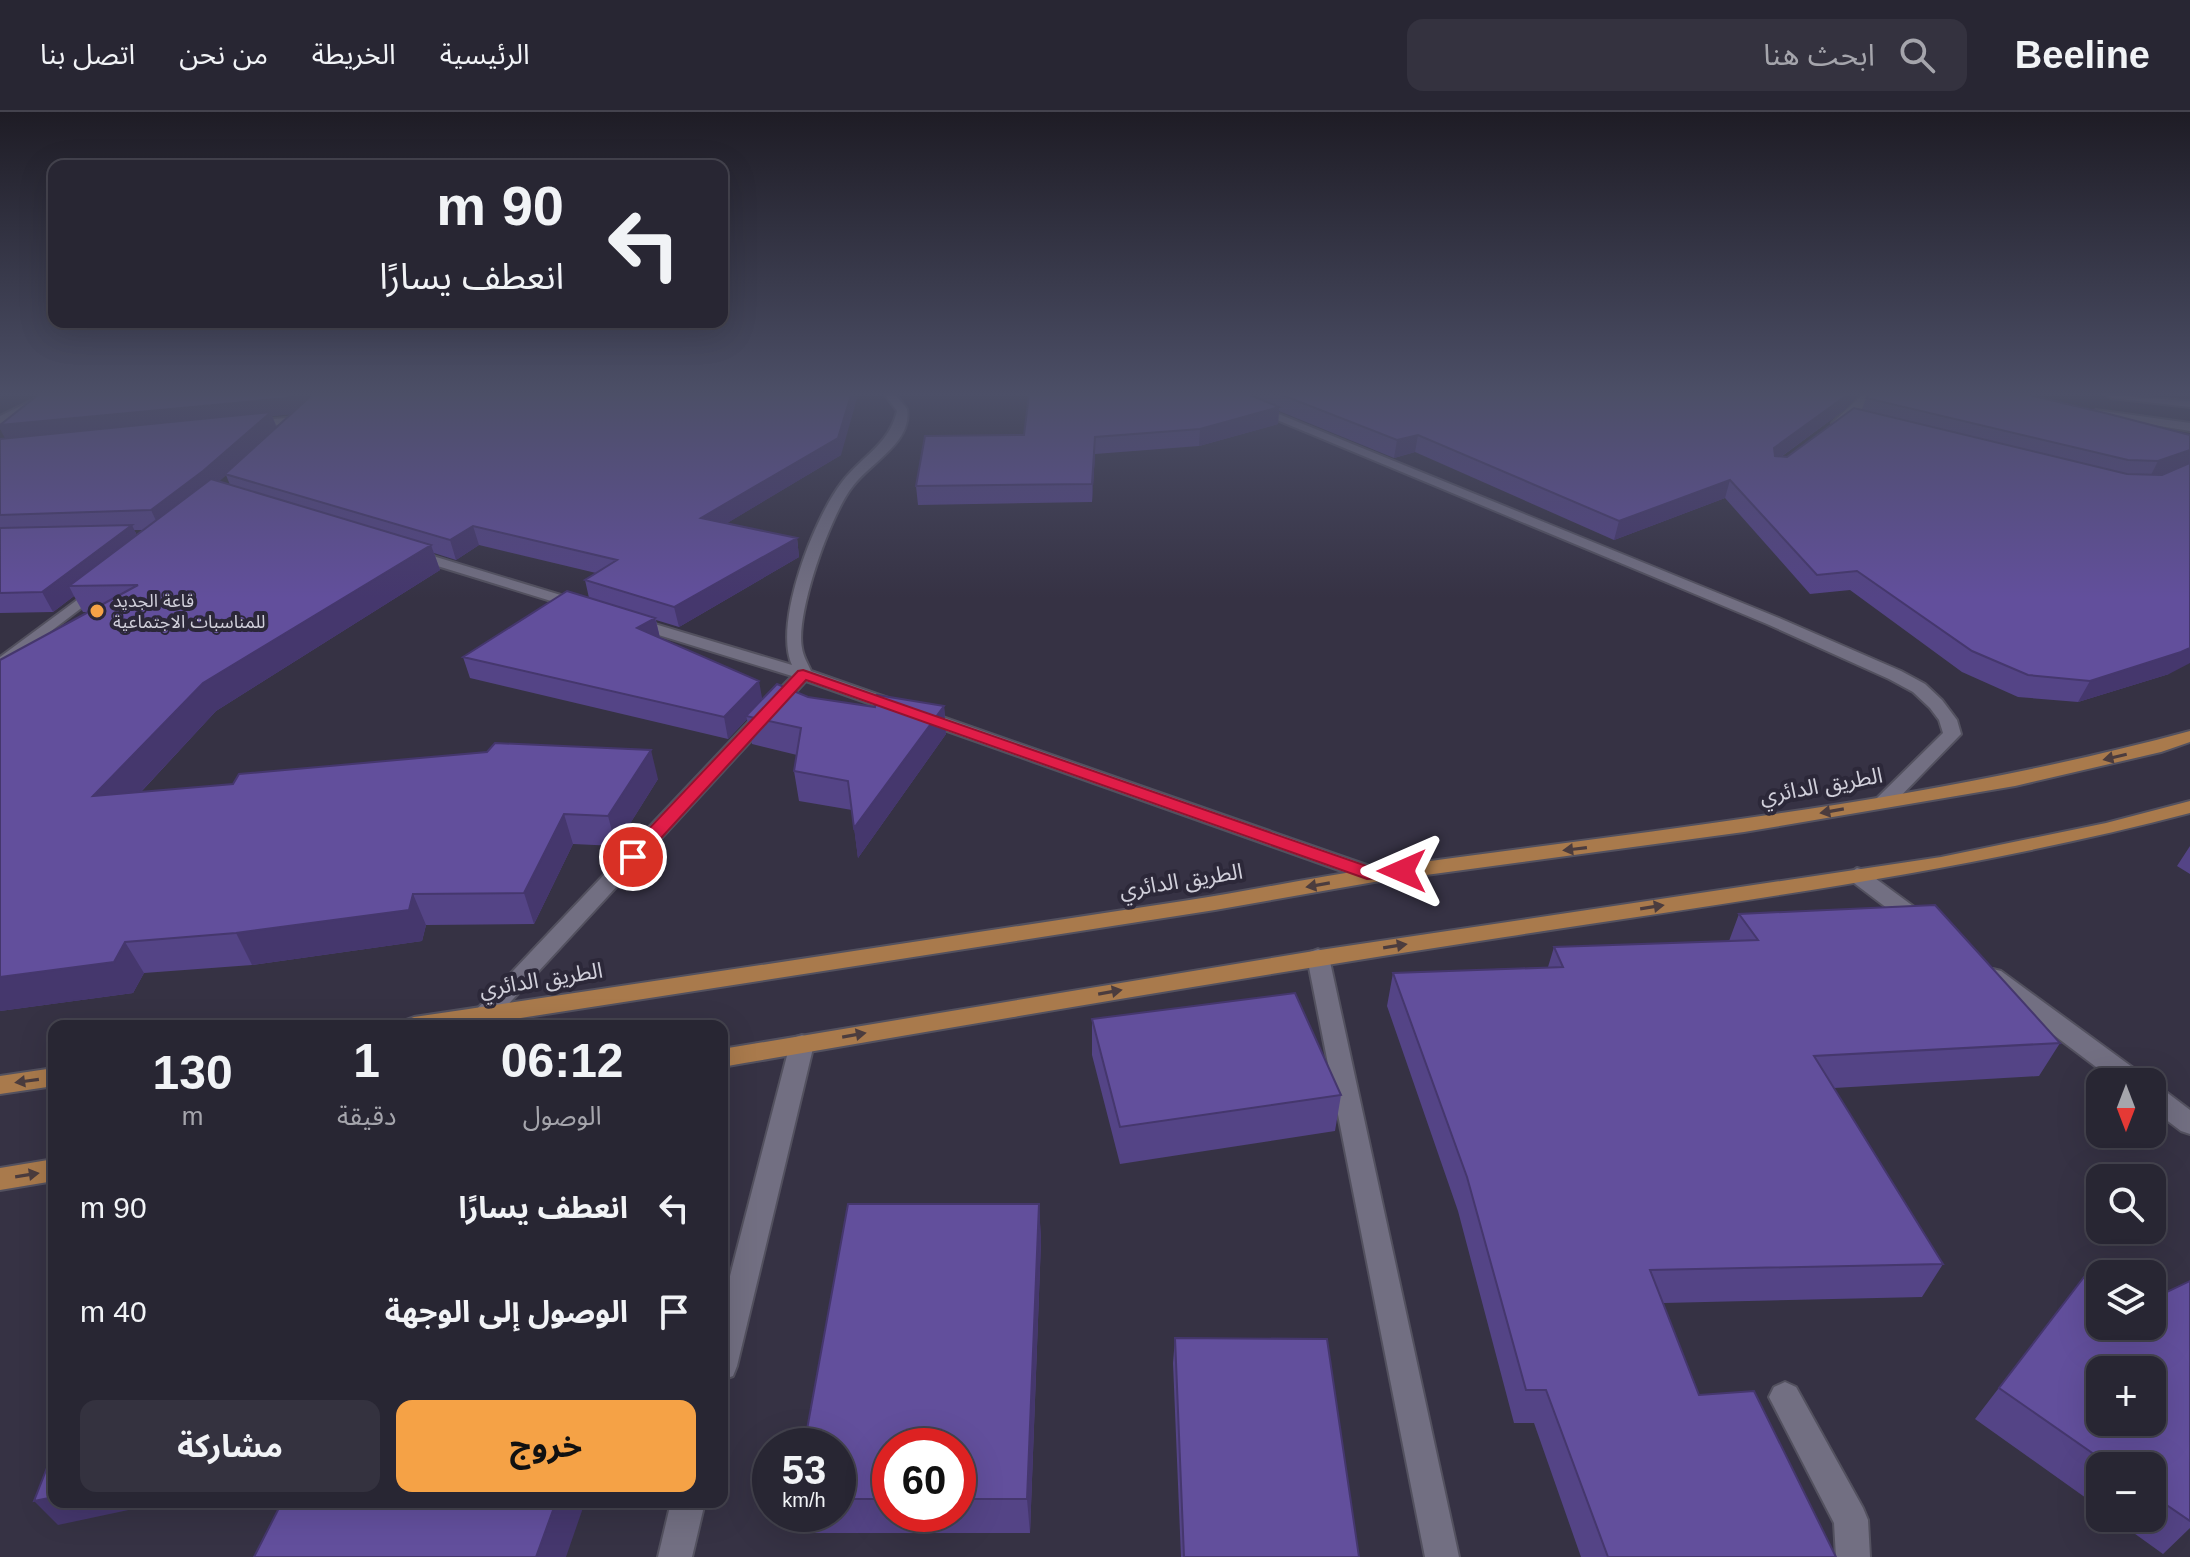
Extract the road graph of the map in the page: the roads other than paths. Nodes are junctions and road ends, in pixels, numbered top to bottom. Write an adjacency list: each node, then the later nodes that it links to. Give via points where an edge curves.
1 (870, 462): 6 (street, via 842,491 808,570 793,632)
2 (1386, 462): 8 (street, via 1773,621 1919,688 1942,712 1952,734)
3 (398, 549): 6 (street)
4 (117, 573): 5 (street)
5 (0, 665)
6 (803, 674): 10 (street); 15 (street)
7 (2190, 736): 8 (main road, الطريق الدائري, one-way to 8, via 2015,780)
8 (1884, 802): 10 (main road, الطريق الدائري, one-way to 10)
9 (2190, 807): 11 (main road, via 1983,855)
10 (1374, 875): 15 (main road, الطريق الدائري, one-way to 15)
11 (1857, 875): 12 (street); 13 (main road, one-way to 11)
12 (1933, 932)
13 (1318, 957): 17 (main road, one-way to 13); 30 (street)
14 (1971, 960): 19 (street)
15 (484, 1016): 16 (main road, الطريق الدائري)
16 (456, 1020)
17 (802, 1044): 18 (main road); 26 (street)
18 (728, 1057)
19 (2115, 1068)
20 (48, 1078): 21 (main road, one-way to 21)
21 (0, 1085)
22 (2166, 1106): 23 (street)
23 (2190, 1124)
24 (48, 1171): 25 (main road, one-way to 24)
25 (0, 1179)
26 (728, 1342)
27 (1785, 1397): 31 (street, via 1851,1520)
28 (687, 1508): 29 (street)
29 (675, 1557)
30 (1442, 1557)
31 (1853, 1557)

